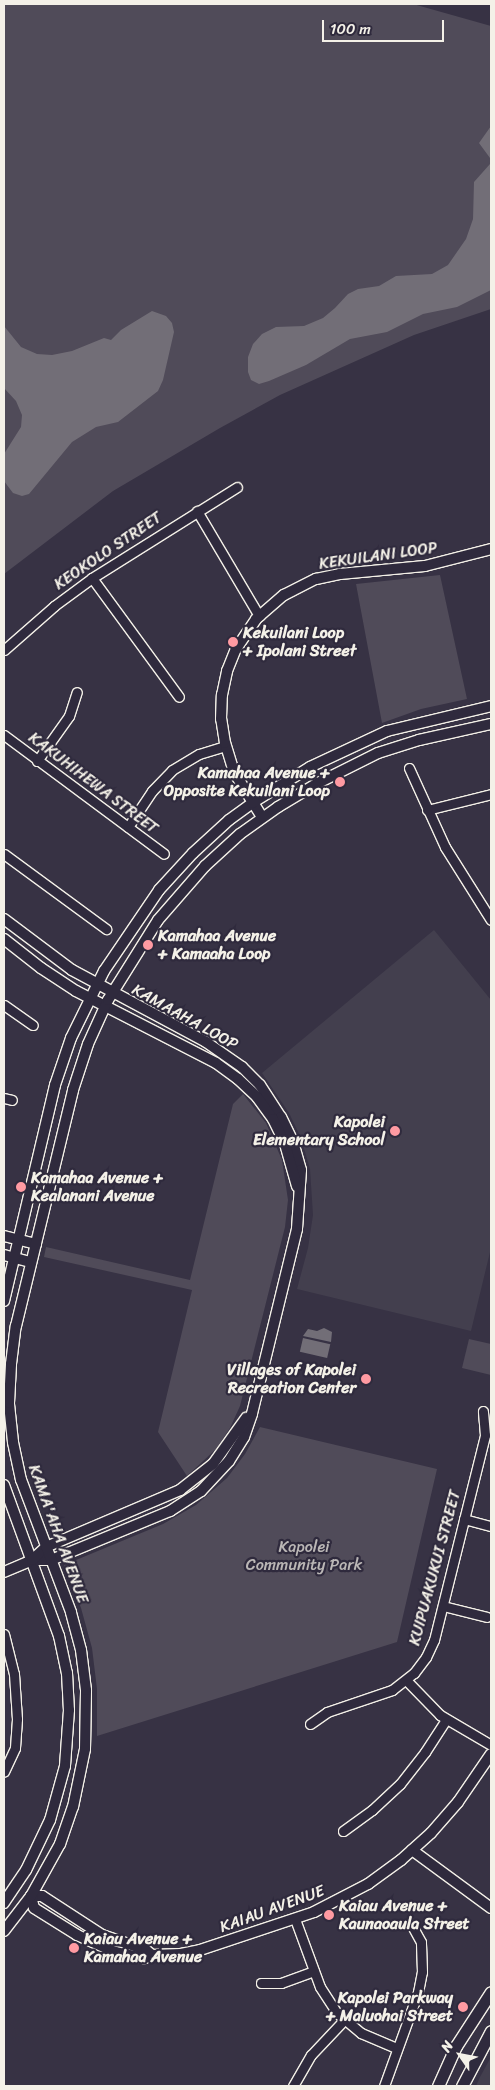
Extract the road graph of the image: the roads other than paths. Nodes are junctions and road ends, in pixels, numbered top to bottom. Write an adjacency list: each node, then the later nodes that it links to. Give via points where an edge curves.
1 (237, 487): 2 (street, KEOKOLO STREET)
2 (197, 511): 4 (street, KEOKOLO STREET); 5 (street)
3 (491, 549): 5 (street, KEKUILANI LOOP, via 425,566 316,579 284,595)
4 (92, 578): 6 (street, KEOKOLO STREET); 8 (street)
5 (259, 616): 12 (street, KEKUILANI LOOP, via 242,638 227,671 221,707)
6 (4, 650)
7 (77, 692): 13 (street, via 69,716)
8 (179, 697)
9 (491, 706): 16 (street, via 415,722 371,737 310,767)
10 (491, 724): 18 (street, KAMA'AHA AVENUE, via 419,740 378,754 318,783)
11 (4, 735): 13 (street, KAKUHIHEWA STREET)
12 (225, 746): 16 (street, KEKUILANI LOOP, via 236,777); 19 (street, via 194,756 172,770 152,791)
13 (38, 760): 19 (street, KAKUHIHEWA STREET)
14 (409, 768): 17 (street)
15 (491, 794): 17 (street)
16 (252, 802): 18 (street, KEKUILANI LOOP); 27 (street, via 210,836 159,890)
17 (427, 810): 22 (street, via 458,870)
18 (262, 817): 28 (street, KAMA'AHA AVENUE, via 222,850 173,902 145,939)
19 (128, 827): 21 (street, KAKUHIHEWA STREET)
20 (4, 854): 25 (street)
21 (164, 854)
22 (488, 909): 24 (street)
23 (4, 919): 27 (street, KAMAAHA LOOP, via 50,956)
24 (491, 920)
25 (106, 929)
26 (4, 939): 29 (street, KAMAAHA LOOP, via 52,976)
27 (96, 985): 28 (street, KAMAAHA LOOP); 29 (street)
28 (112, 994): 31 (street, KAMA'AHA AVENUE); 33 (street, KAMAAHA LOOP, via 222,1052 260,1085 278,1111 293,1142 301,1170)
29 (90, 998): 31 (street, KAMAAHA LOOP); 35 (street, via 71,1038 55,1085)
30 (4, 1005): 32 (street)
31 (106, 1006): 33 (street, KAMAAHA LOOP, via 216,1063 248,1087 280,1131); 36 (street, KAMA'AHA AVENUE, via 88,1044 73,1090)
32 (33, 1025)
33 (300, 1200): 40 (street, KAMAAHA LOOP, via 296,1236)
34 (4, 1236): 35 (street)
35 (18, 1240): 36 (street); 37 (street)
36 (36, 1244): 38 (street, KAMA'AHA AVENUE)
37 (9, 1257): 38 (street); 39 (street)
38 (31, 1262): 46 (street, KAMA'AHA AVENUE, via 13,1345 9,1403 21,1480)
39 (4, 1301)
40 (253, 1408): 46 (street, KAMAAHA LOOP, via 222,1454 192,1482 168,1496); 48 (street, KAMAAHA LOOP, via 244,1437 229,1461 210,1483 191,1498 160,1516)
41 (483, 1411): 42 (street, KUIPUAKUKUI STREET)
42 (488, 1440): 44 (street, KUIPUAKUKUI STREET)
43 (4, 1485): 47 (street, KAMA'AHA AVENUE)
44 (464, 1519): 45 (street); 50 (street, KUIPUAKUKUI STREET)
45 (491, 1526)
46 (46, 1547): 47 (street, KAMAAHA LOOP); 48 (street, KAMA'AHA AVENUE)
47 (32, 1560): 48 (street, KAMAAHA LOOP); 49 (street); 63 (street, KAMA'AHA AVENUE, via 64,1654 69,1729 65,1766 56,1802 35,1854)
48 (51, 1560): 64 (street, KAMA'AHA AVENUE, via 71,1612 81,1650 87,1730 82,1769 70,1816 51,1862)
49 (4, 1572)
50 (443, 1606): 51 (street); 55 (street, KUIPUAKUKUI STREET, via 431,1649)
51 (487, 1616)
52 (4, 1634): 53 (street)
53 (13, 1669): 54 (street); 60 (street, via 16,1734 13,1754)
54 (4, 1673)
55 (406, 1680): 56 (street); 57 (street, KUIPUAKUKUI STREET, via 385,1693 327,1712)
56 (446, 1720): 58 (street); 61 (street, via 400,1784)
57 (310, 1724)
58 (491, 1745)
59 (491, 1754): 62 (street, KAIAU AVENUE, via 458,1802)
60 (4, 1772)
61 (343, 1832)
62 (412, 1850): 66 (street); 67 (street, KAIAU AVENUE, via 351,1894)
63 (16, 1886): 64 (street, KAIAU AVENUE); 65 (street, KAMA'AHA AVENUE)
64 (31, 1896): 67 (street, KAIAU AVENUE, via 42,1896 102,1935 152,1955 200,1950); 69 (street, KAMA'AHA AVENUE)
65 (4, 1903)
66 (491, 1908)
67 (295, 1919): 70 (street)
68 (411, 1924): 75 (street, via 421,1942 422,1972)
69 (4, 1931)
70 (314, 1971): 71 (street, via 281,1983); 73 (street, via 325,1996)
71 (261, 1983)
72 (491, 1992): 78 (main road, via 465,2030)
73 (344, 2020): 75 (street, via 370,2038); 76 (street, via 311,2055)
74 (491, 2031): 79 (main road)
75 (397, 2048): 77 (street)
76 (292, 2086)
77 (384, 2086)
78 (438, 2086)
79 (462, 2086)

